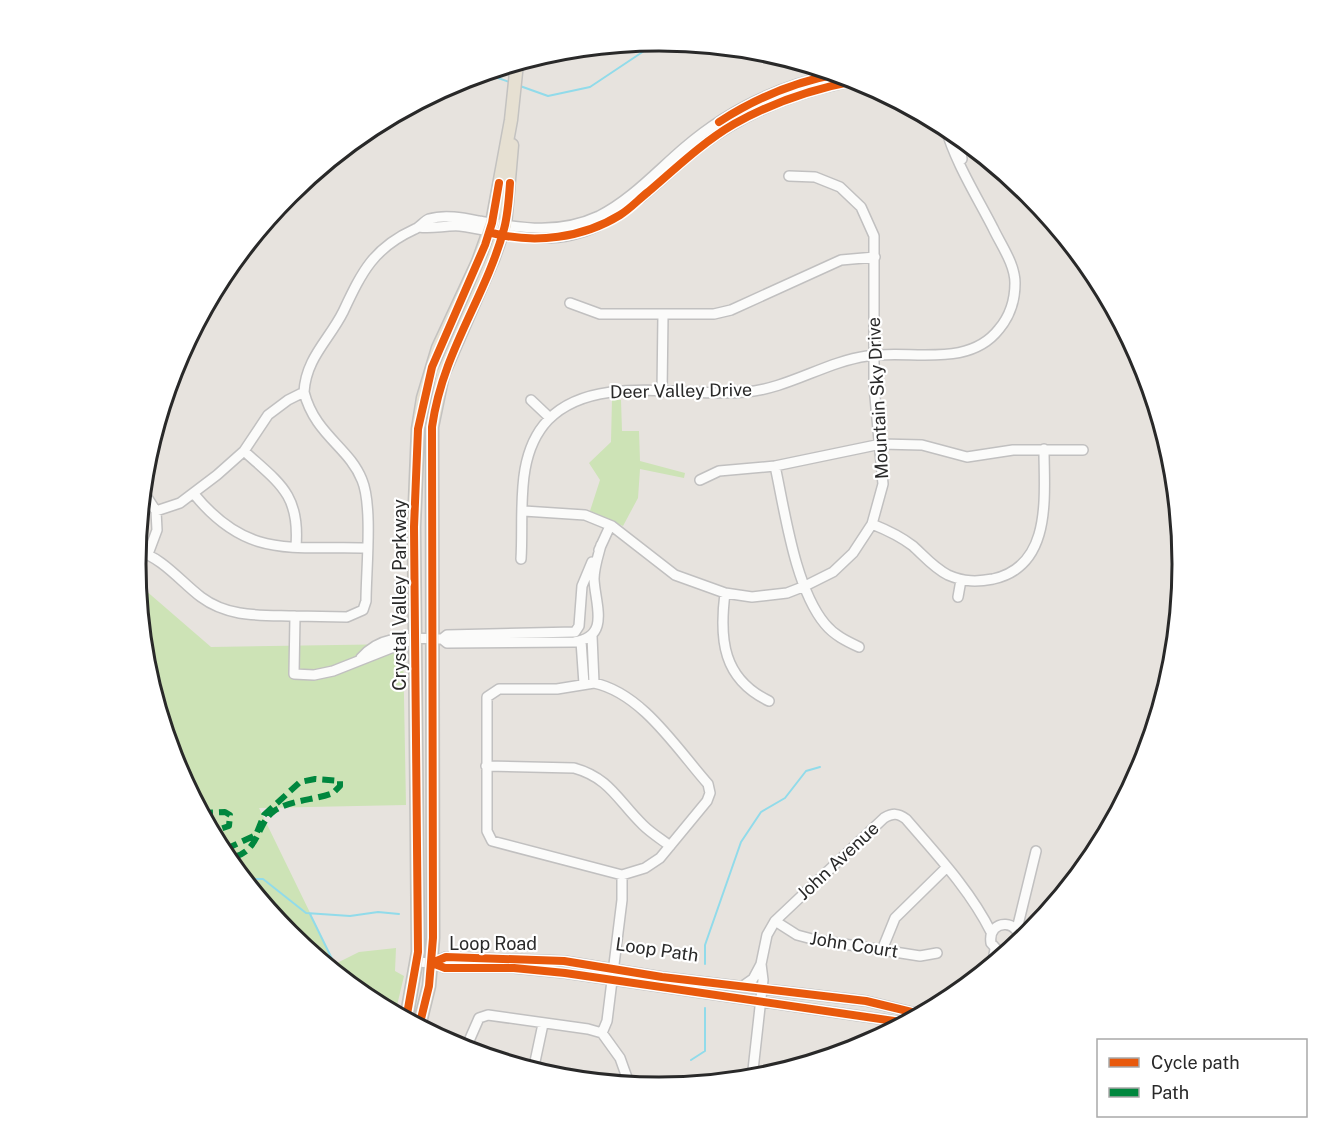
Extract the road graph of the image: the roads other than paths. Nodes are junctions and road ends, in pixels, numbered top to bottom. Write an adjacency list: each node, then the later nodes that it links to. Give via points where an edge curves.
1 (516, 71): 4 (main road, Crystal Valley Parkway)
2 (823, 77): 10 (street, via 786,87 747,105 686,146 613,208 598,216 552,229)
3 (842, 85): 10 (street, via 788,99 734,124 701,146 622,215 596,227 543,238)
4 (510, 120): 9 (main road, Crystal Valley Parkway); 10 (main road, Crystal Valley Parkway, via 511,167)
5 (950, 142): 7 (street)
6 (960, 149): 7 (street)
7 (965, 173): 14 (street, Deer Valley Drive, via 1012,267 1014,293 1005,322 983,344 965,352)
8 (789, 176): 11 (street, Mountain Sky Drive, via 824,179 851,196 874,236)
9 (491, 227): 10 (street); 15 (street, via 442,217 428,219 379,251 359,276 335,327 308,368); 42 (main road, Crystal Valley Parkway, via 438,348 423,398 416,462)
10 (504, 230): 43 (main road, Crystal Valley Parkway, via 449,358 435,408 430,460)
11 (875, 257): 13 (street, via 833,264 731,310 705,315); 14 (street, Mountain Sky Drive)
12 (570, 303): 13 (street, via 600,315)
13 (663, 315): 16 (street)
14 (873, 355): 16 (street, Deer Valley Drive, via 754,391); 19 (street, Mountain Sky Drive)
15 (304, 392): 22 (street, via 268,415); 33 (street, via 314,418 362,481)
16 (662, 392): 18 (street, Deer Valley Drive, via 590,395 566,405)
17 (531, 400): 18 (street)
18 (550, 418): 28 (street, Deer Valley Drive, via 528,453)
19 (881, 444): 20 (street, via 905,442 967,457); 23 (street); 29 (street, Mountain Sky Drive, via 883,484)
20 (1044, 449): 21 (street); 36 (street, via 1044,518 1034,549 1013,570 999,577)
21 (1083, 450)
22 (243, 451): 25 (street); 31 (street, via 286,489 296,511)
23 (775, 466): 24 (street, via 719,471); 37 (street, via 791,545)
24 (700, 480)
25 (194, 494): 27 (street); 31 (street, via 230,530 254,542)
26 (150, 501): 27 (street)
27 (156, 511): 34 (street, via 157,530)
28 (524, 512): 30 (street, Mountain Sky Drive, via 585,515); 35 (street, Deer Valley Drive)
29 (872, 524): 36 (street, via 898,535 946,574); 37 (street, Mountain Sky Drive, via 853,553 833,572)
30 (610, 526): 32 (street); 38 (street, Mountain Sky Drive, via 675,575)
31 (296, 546): 33 (street)
32 (601, 546): 41 (street, via 594,571 598,621); 43 (street, via 582,586 579,626 575,632 447,635)
33 (366, 548): 40 (street, via 363,610 347,617)
34 (148, 554): 40 (street, via 201,598 221,609 245,615)
35 (521, 559)
36 (961, 580): 39 (street)
37 (805, 586): 38 (street, Mountain Sky Drive, via 769,597); 45 (street, via 825,625 840,639)
38 (725, 593): 47 (street, via 723,640 728,658 737,677 751,692)
39 (958, 597)
40 (295, 616): 42 (street, via 294,674 333,671 360,659 380,643 402,636)
41 (592, 636): 44 (street); 46 (street)
42 (414, 639): 43 (street); 61 (main road, Crystal Valley Parkway)
43 (437, 639): 44 (street, via 447,643); 62 (main road, Crystal Valley Parkway)
44 (581, 641): 46 (street)
45 (859, 647)
46 (589, 684): 48 (street, via 492,691 486,705); 49 (street, via 609,686 631,699 708,784 707,801)
47 (769, 701)
48 (486, 766): 49 (street, via 574,768 588,772 600,778 644,825); 52 (street, via 487,831 492,841)
49 (670, 846): 52 (street, via 645,868)
50 (1036, 851): 55 (street, via 1028,890)
51 (947, 867): 53 (street, John Avenue); 54 (street, John Avenue, via 906,819 892,814); 59 (street, via 895,918)
52 (622, 875): 64 (street)
53 (980, 909): 55 (street, John Avenue); 56 (street, John Avenue)
54 (775, 921): 59 (street, John Court, via 804,938); 63 (street, John Avenue, via 767,934)
55 (1009, 926): 56 (street); 57 (street)
56 (992, 932): 58 (street, John Avenue, via 990,940)
57 (1016, 934)
58 (999, 950)
59 (882, 951): 60 (street, John Court, via 920,956)
60 (937, 953)
61 (417, 962): 62 (street); 69 (main road, Crystal Valley Parkway)
62 (432, 963): 64 (street, Loop Road, via 446,957 524,958); 65 (street, Loop Road, via 445,968 514,968); 71 (main road, Crystal Valley Parkway)
63 (761, 964): 66 (street, John Avenue, via 753,979); 67 (street, John Avenue)
64 (614, 968): 65 (street); 66 (street, Loop Road)
65 (612, 982): 68 (street, Loop Road); 74 (street)
66 (743, 986): 67 (street, Loop Road)
67 (762, 988): 68 (street, John Avenue); 70 (street, Loop Road, via 866,1001)
68 (760, 1001): 72 (street, Loop Road); 77 (street, John Avenue)
69 (408, 1012)
70 (911, 1012)
71 (421, 1019)
72 (894, 1021)
73 (543, 1024): 74 (street); 75 (street, via 489,1016 478,1018); 76 (street)
74 (602, 1033): 78 (street, via 620,1058)
75 (469, 1041)
76 (535, 1063)
77 (753, 1069)
78 (627, 1077)

